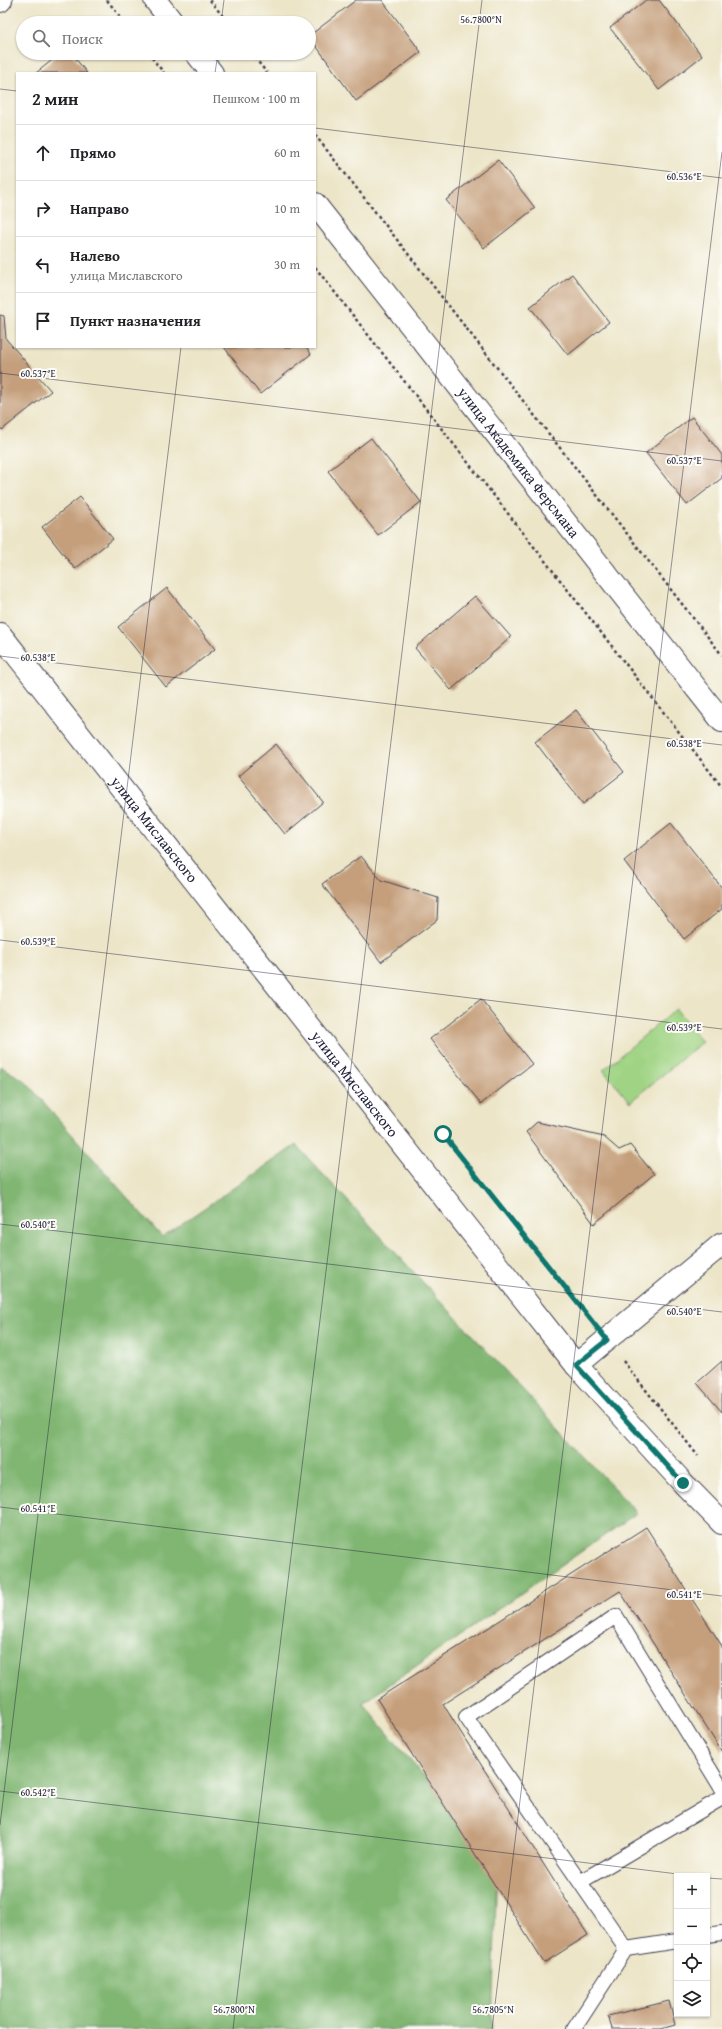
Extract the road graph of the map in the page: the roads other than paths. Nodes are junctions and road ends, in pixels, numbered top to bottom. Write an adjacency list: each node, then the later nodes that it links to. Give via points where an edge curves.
1 (155, 0): 2 (street)
2 (168, 16)
3 (202, 60): 4 (street)
4 (211, 72)
5 (316, 205): 7 (street, улица Академика Ферсмана)
6 (0, 634): 9 (street, улица Миславского)
7 (722, 721)
8 (722, 1244): 9 (street)
9 (576, 1365): 10 (street, улица Миславского)
10 (722, 1523)
11 (722, 1789): 13 (lane, via 616,1616 466,1717)
12 (722, 1798): 13 (lane)
13 (580, 1882): 17 (lane)
14 (722, 1933): 15 (lane)
15 (710, 1935)
16 (674, 1941): 17 (lane)
17 (626, 1949): 18 (lane)
18 (574, 2029)

